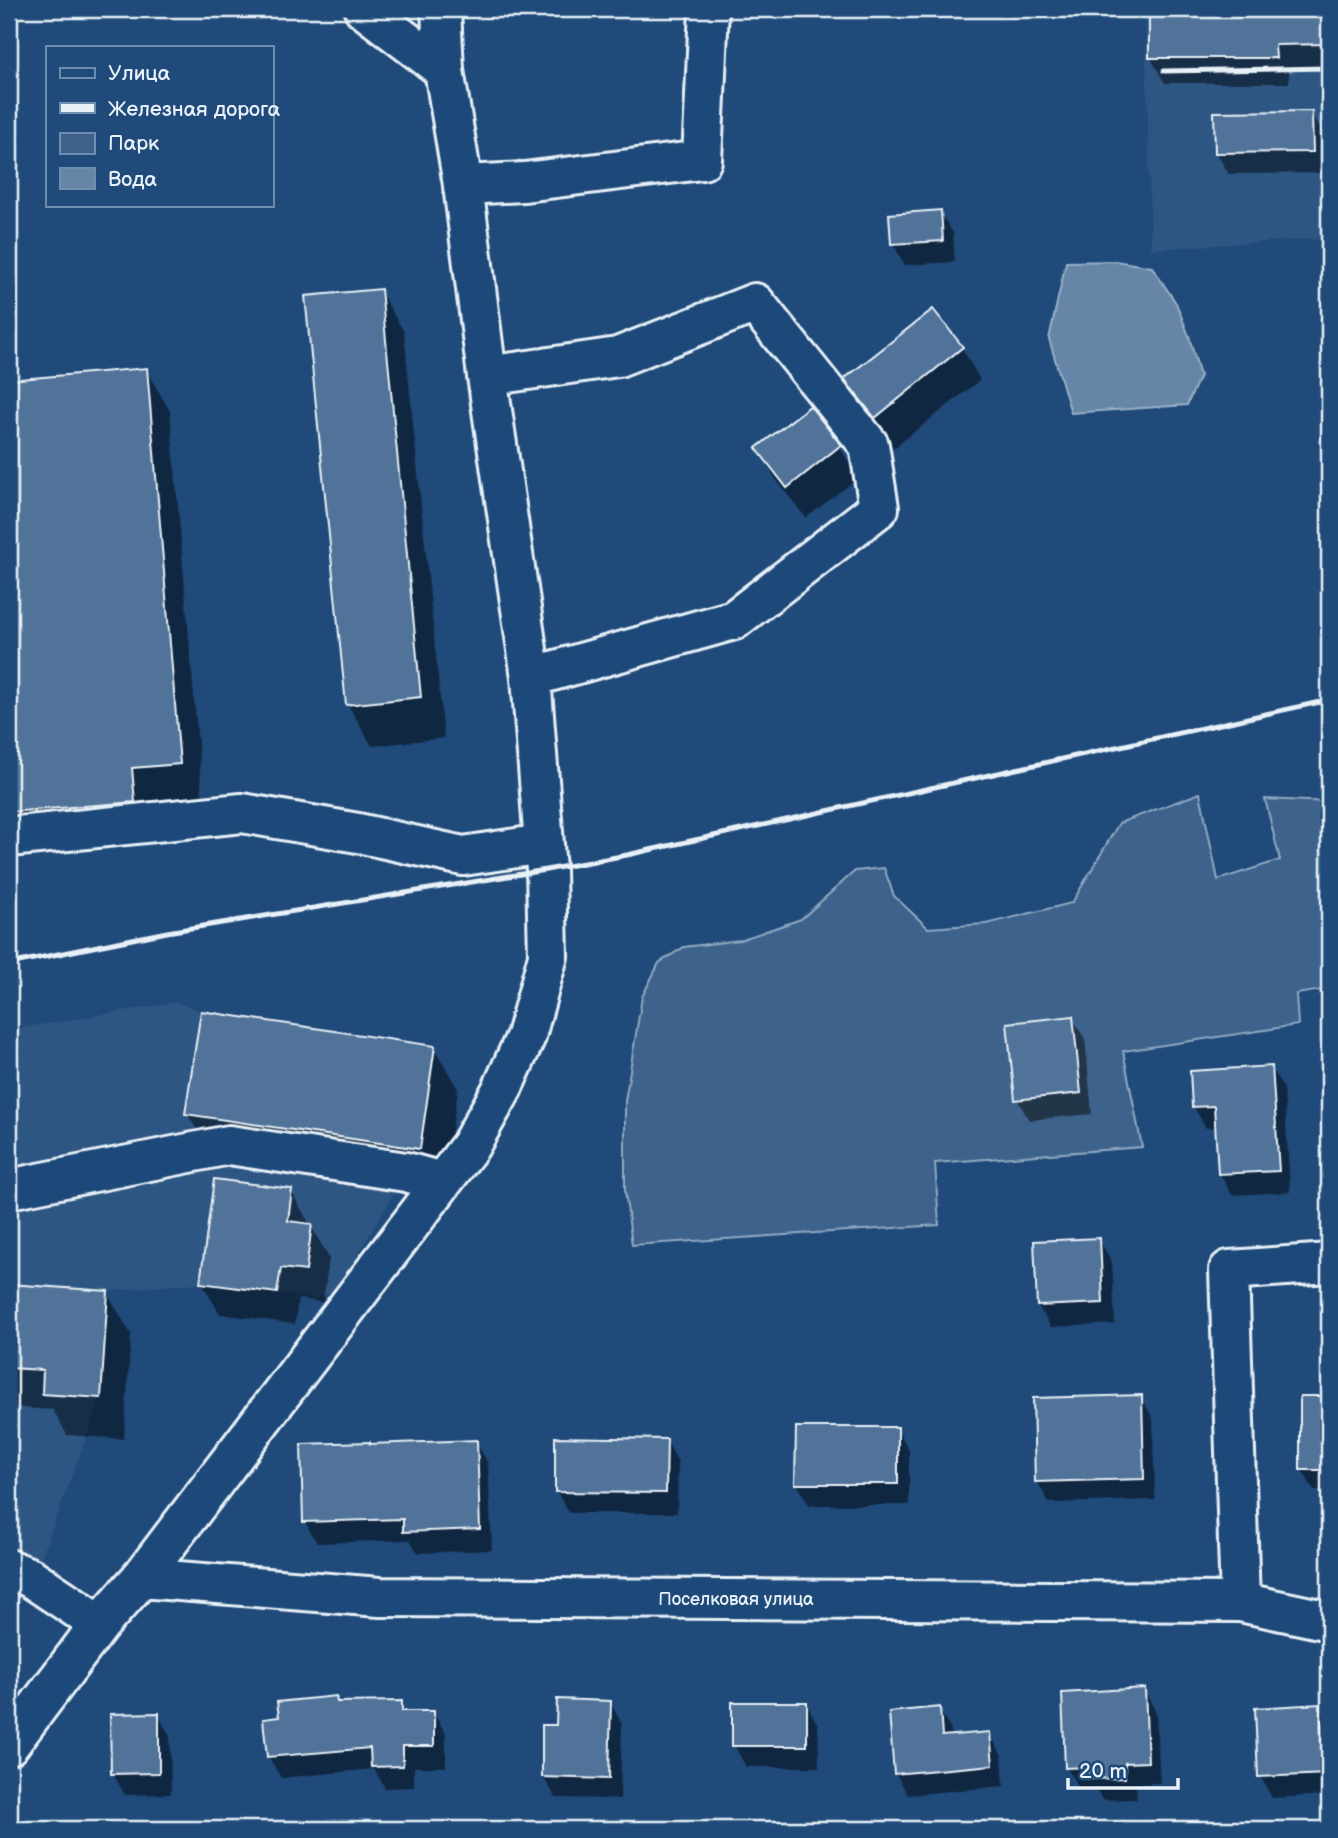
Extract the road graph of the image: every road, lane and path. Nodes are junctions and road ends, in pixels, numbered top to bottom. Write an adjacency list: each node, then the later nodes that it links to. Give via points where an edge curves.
1 (364, 9): 4 (street)
2 (441, 9): 4 (street)
3 (709, 9): 5 (street, via 702,160)
4 (444, 69): 5 (street)
5 (463, 186): 6 (street)
6 (487, 376): 7 (street); 7 (street, via 618,357 755,303 869,445 879,508 734,620)
7 (531, 677): 9 (street)
8 (9, 837): 9 (street, via 242,813 463,856)
9 (543, 844): 10 (street, via 548,956 526,1036 470,1146)
10 (442, 1182): 11 (street, via 406,1172 229,1145); 14 (street)
11 (9, 1189)
12 (1329, 1263): 15 (street, via 1229,1270)
13 (9, 1569): 17 (street, via 31,1578)
14 (141, 1578): 15 (street, Поселковая улица, via 380,1597); 17 (street)
15 (1240, 1602): 16 (street, Поселковая улица)
16 (1329, 1621)
17 (100, 1624): 18 (street)
18 (9, 1745)

